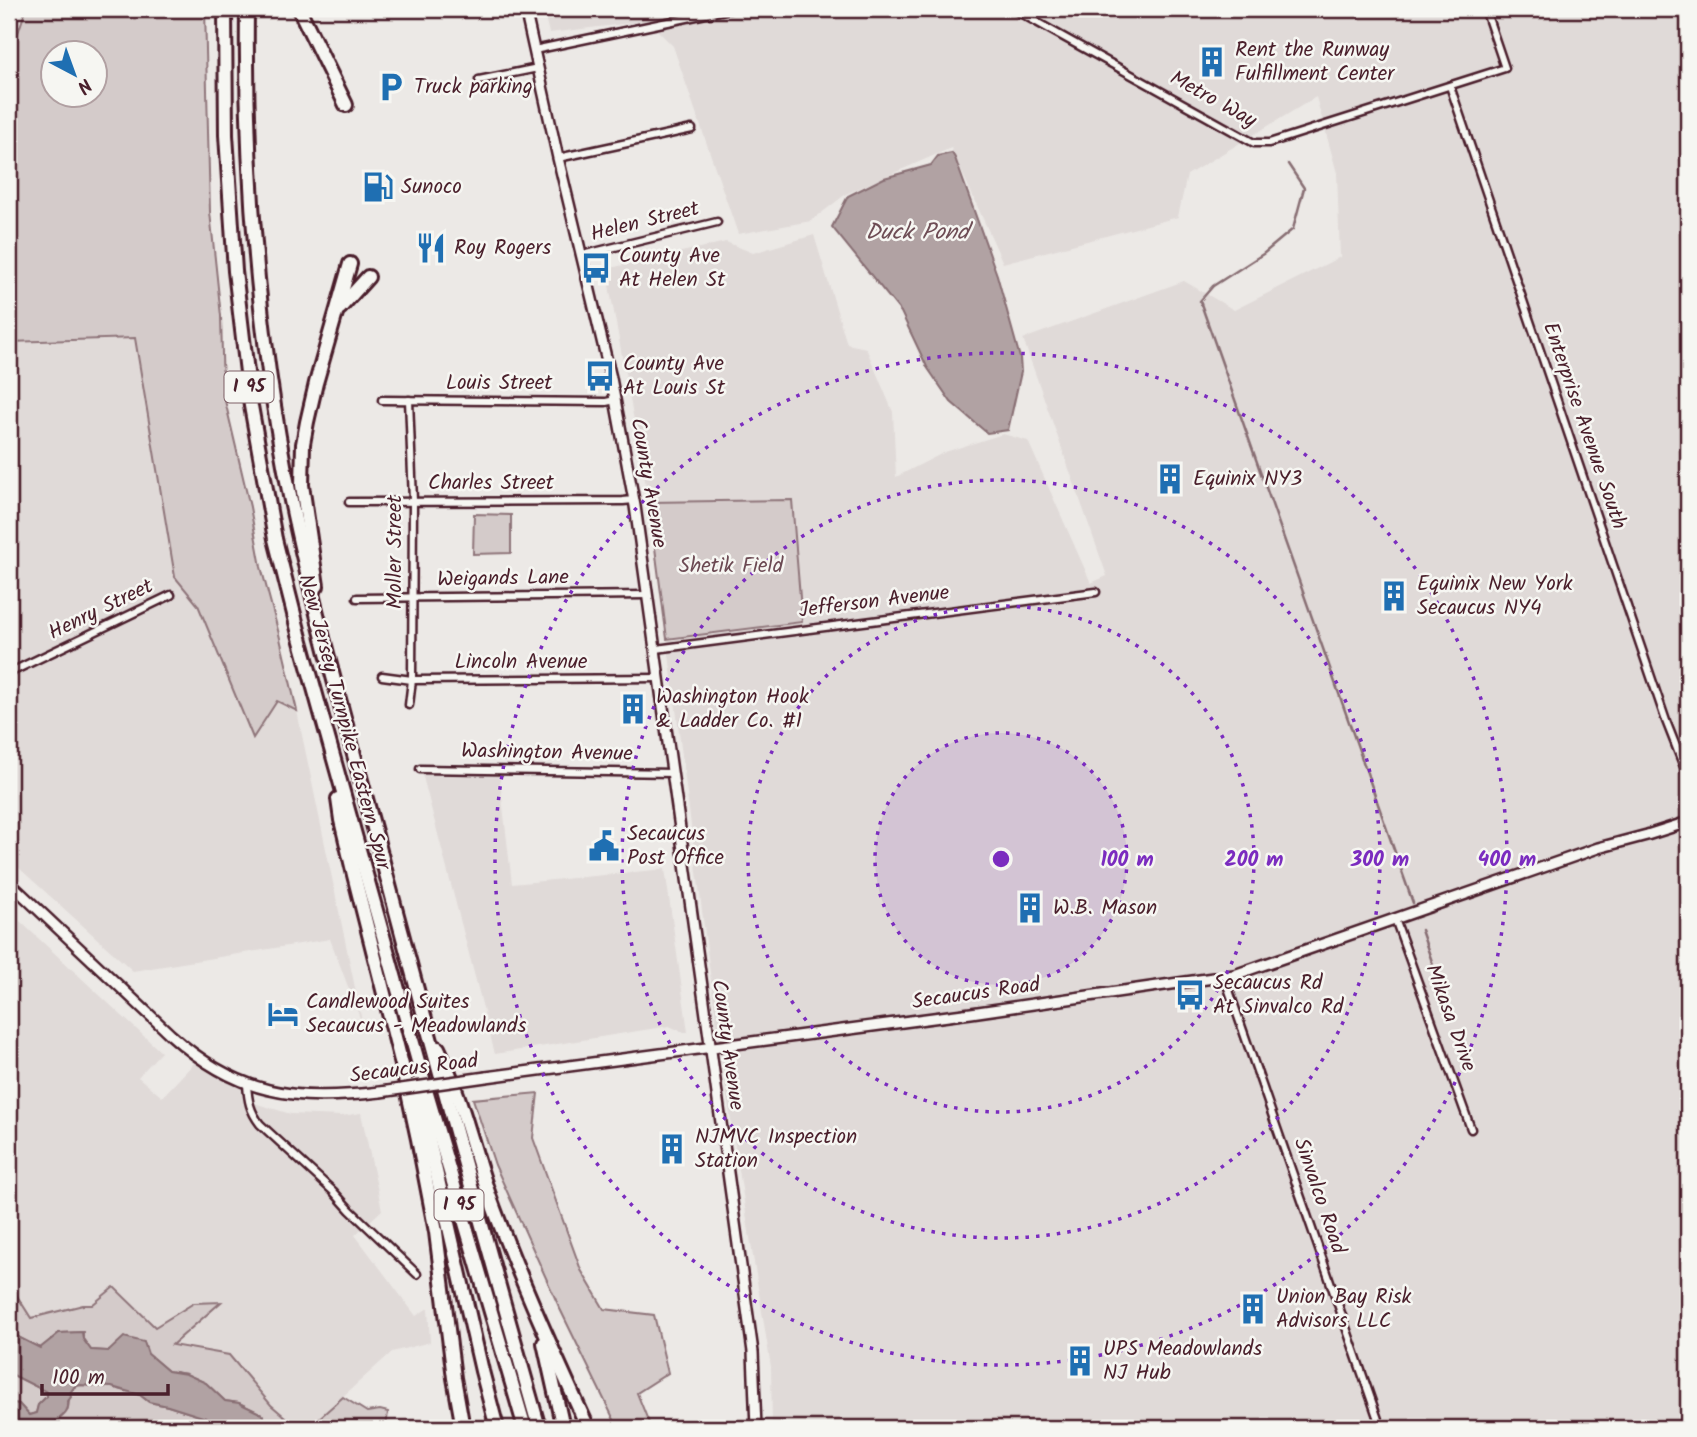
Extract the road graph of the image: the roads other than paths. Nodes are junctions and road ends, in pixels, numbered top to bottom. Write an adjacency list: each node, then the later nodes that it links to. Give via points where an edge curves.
1 (225, 9): 38 (highway, New Jersey Turnpike Eastern Spur / I 95, via 229,204 251,406 279,557)
2 (247, 9): 31 (highway, New Jersey Turnpike Eastern Spur / I 95, via 249,167 259,292 290,493)
3 (299, 9): 12 (highway)
4 (525, 9): 8 (main road, County Avenue)
5 (730, 9): 8 (street)
6 (1013, 9): 11 (street, Metro Way, via 1254,143 1269,143)
7 (1485, 9): 11 (street, Metro Way, via 1505,68)
8 (534, 50): 9 (main road, County Avenue)
9 (538, 68): 10 (street); 14 (main road, County Avenue)
10 (479, 80)
11 (1450, 86): 41 (street, Enterprise Avenue South)
12 (346, 105)
13 (692, 129): 14 (street)
14 (558, 158): 16 (main road, County Avenue)
15 (717, 222): 16 (street, Helen Street)
16 (582, 255): 22 (main road, County Avenue)
17 (350, 264): 19 (highway)
18 (368, 277): 19 (highway)
19 (336, 314): 31 (highway, via 309,412 302,464)
20 (382, 400): 21 (street, Louis Street)
21 (409, 400): 22 (street, Louis Street); 24 (street, Moller Street)
22 (615, 400): 23 (main road, County Avenue)
23 (634, 499): 24 (street, Charles Street); 28 (main road, County Avenue)
24 (413, 501): 25 (street, Charles Street); 29 (street, Moller Street)
25 (349, 502)
26 (1096, 592): 32 (street, Jefferson Avenue)
27 (171, 595): 33 (street, Henry Street)
28 (648, 595): 29 (street, Weigands Lane); 32 (main road, County Avenue)
29 (412, 597): 30 (street, Weigands Lane); 36 (street, Moller Street)
30 (357, 598)
31 (325, 645): 47 (highway, New Jersey Turnpike Eastern Spur / I 95)
32 (656, 649): 35 (main road, County Avenue)
33 (9, 673)
34 (382, 676): 36 (street, Lincoln Avenue)
35 (660, 678): 36 (street, Lincoln Avenue); 40 (main road, County Avenue)
36 (412, 680): 37 (street, Moller Street)
37 (409, 705)
38 (333, 757): 46 (highway, New Jersey Turnpike Eastern Spur / I 95); 53 (highway, via 341,820 429,1195)
39 (419, 769): 40 (street, Washington Avenue)
40 (673, 773): 48 (main road, County Avenue)
41 (1688, 777)
42 (1688, 822): 44 (main road, Secaucus Road, via 1598,848)
43 (9, 882): 49 (main road, Secaucus Road, via 192,1054)
44 (1395, 919): 45 (main road, Secaucus Road); 50 (street, Mikasa Drive)
45 (1224, 976): 48 (main road, Secaucus Road); 60 (street, Sinvalco Road)
46 (396, 980): 54 (highway, via 402,1030); 55 (highway, New Jersey Turnpike Eastern Spur / I 95)
47 (423, 1016): 52 (highway, via 448,1068 492,1203); 56 (highway, New Jersey Turnpike Eastern Spur / I 95)
48 (710, 1048): 49 (main road, Secaucus Road, bridge, via 354,1095 280,1093); 59 (main road, County Avenue, via 753,1354)
49 (247, 1084): 51 (street, via 248,1101 260,1124)
50 (1471, 1129)
51 (417, 1274)
52 (537, 1316): 57 (highway); 58 (highway)
53 (463, 1428)
54 (498, 1428)
55 (525, 1428)
56 (540, 1428)
57 (563, 1428)
58 (588, 1428)
59 (756, 1428)
60 (1381, 1428)

